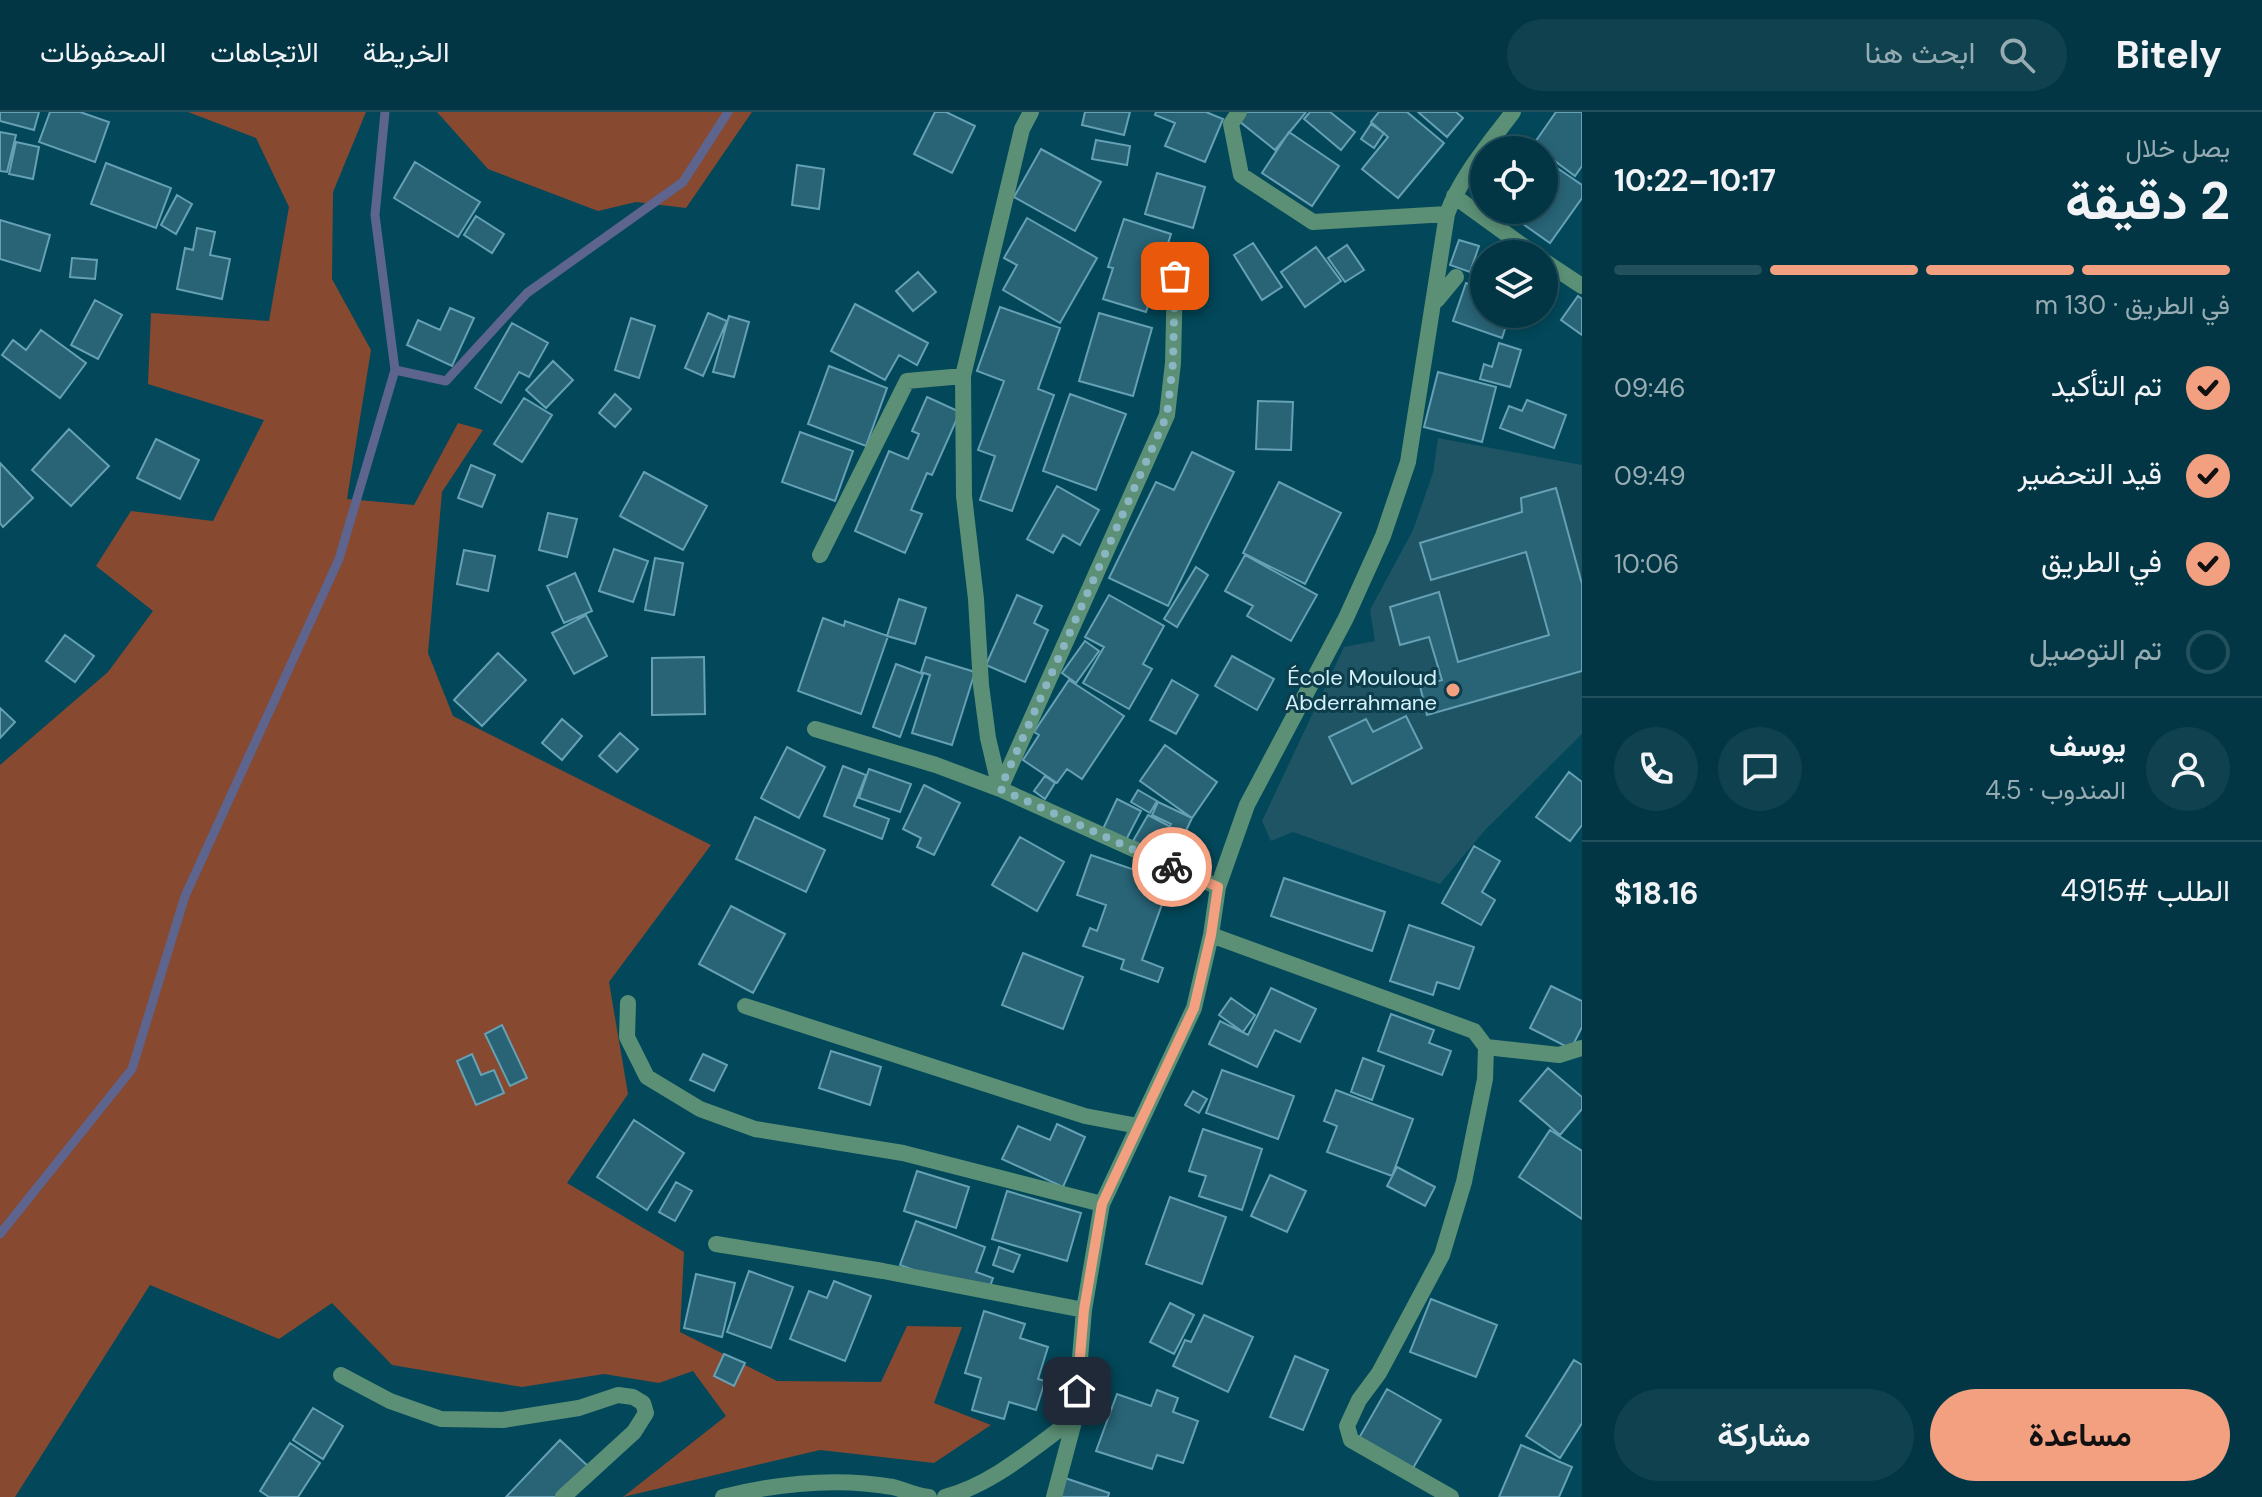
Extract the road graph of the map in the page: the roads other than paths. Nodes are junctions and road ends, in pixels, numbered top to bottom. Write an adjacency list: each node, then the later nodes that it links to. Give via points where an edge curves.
1 (1031, 112): 12 (street, via 1022,129)
2 (1239, 112): 5 (street, via 1231,124 1241,175 1313,222)
3 (1513, 112): 4 (street)
4 (1454, 196): 5 (street); 6 (street)
5 (1447, 214): 11 (street)
6 (1515, 240)
7 (1558, 270): 10 (street)
8 (1175, 276): 15 (street, via 1167,415)
9 (1456, 277): 11 (street)
10 (1582, 286)
11 (1435, 301): 16 (street, via 1408,462 1383,536 1247,805)
12 (963, 376): 13 (street, via 907,381); 15 (street, via 964,496 981,685)
13 (820, 555)
14 (815, 729): 15 (street)
15 (1000, 789): 16 (street)
16 (1218, 887): 17 (street)
17 (1211, 935): 20 (street, via 1474,1031); 22 (street, via 1194,1008)
18 (628, 1003): 23 (street, via 627,1037 647,1077 700,1109 755,1129 903,1153)
19 (745, 1006): 22 (street, via 1085,1116)
20 (1486, 1047): 21 (street, via 1559,1055); 33 (street, via 1474,1138 1442,1255 1347,1426 1351,1440)
21 (1582, 1048)
22 (1138, 1126): 23 (street)
23 (1102, 1204): 25 (street)
24 (716, 1244): 25 (street)
25 (1084, 1310): 27 (street)
26 (341, 1375): 28 (street, via 390,1401 441,1419 503,1420 579,1408 618,1395 643,1403 646,1413 634,1432)
27 (1075, 1418): 31 (street, via 991,1478); 32 (street)
28 (563, 1497)
29 (723, 1497): 30 (street, via 817,1482 894,1488)
30 (929, 1497)
31 (945, 1497)
32 (1054, 1497)
33 (1451, 1497)

